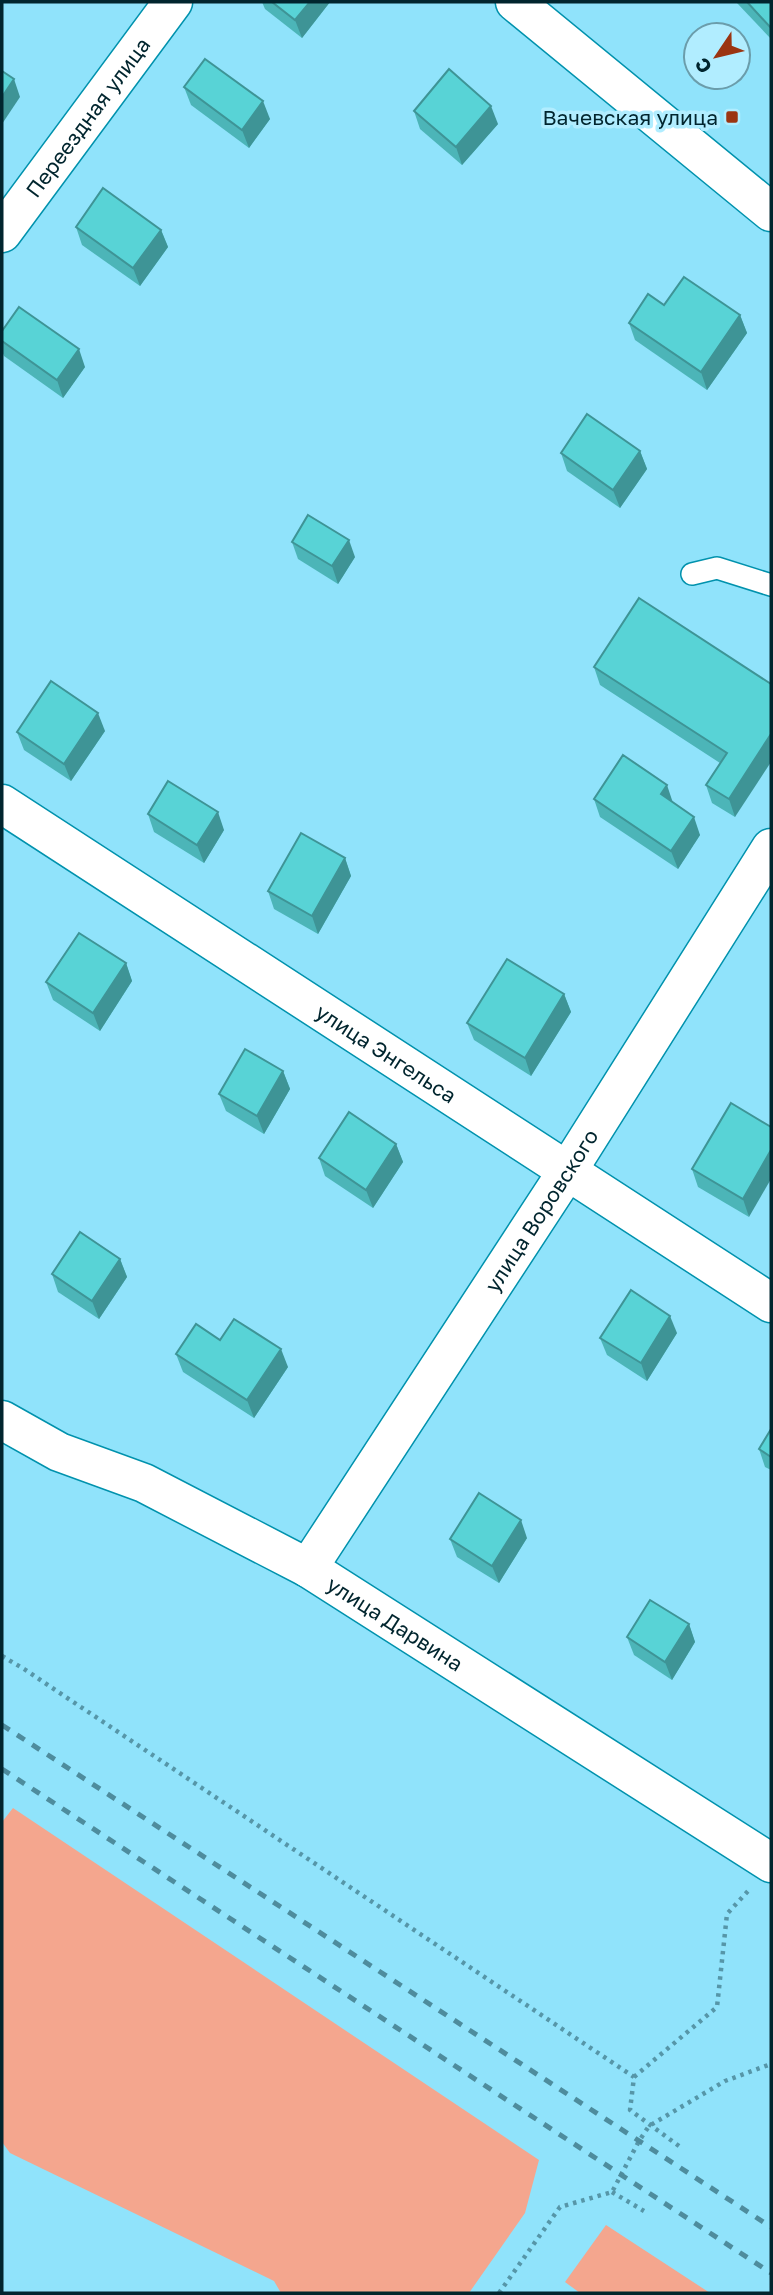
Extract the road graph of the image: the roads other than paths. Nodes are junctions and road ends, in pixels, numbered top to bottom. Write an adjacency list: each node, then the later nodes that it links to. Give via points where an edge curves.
1 (173, 2): 4 (street, Переездная улица)
2 (519, 3): 3 (street)
3 (771, 212)
4 (2, 233)
5 (692, 574): 6 (lane, via 717,568)
6 (771, 585)
7 (2, 804): 9 (street, улица Энгельса)
8 (771, 848): 9 (street, улица Воровского)
9 (568, 1170): 10 (street, улица Энгельса); 12 (street, улица Воровского)
10 (771, 1303)
11 (2, 1420): 12 (street, улица Дарвина, via 60,1452 144,1483)
12 (308, 1568): 13 (street, улица Дарвина)
13 (762, 1874)

